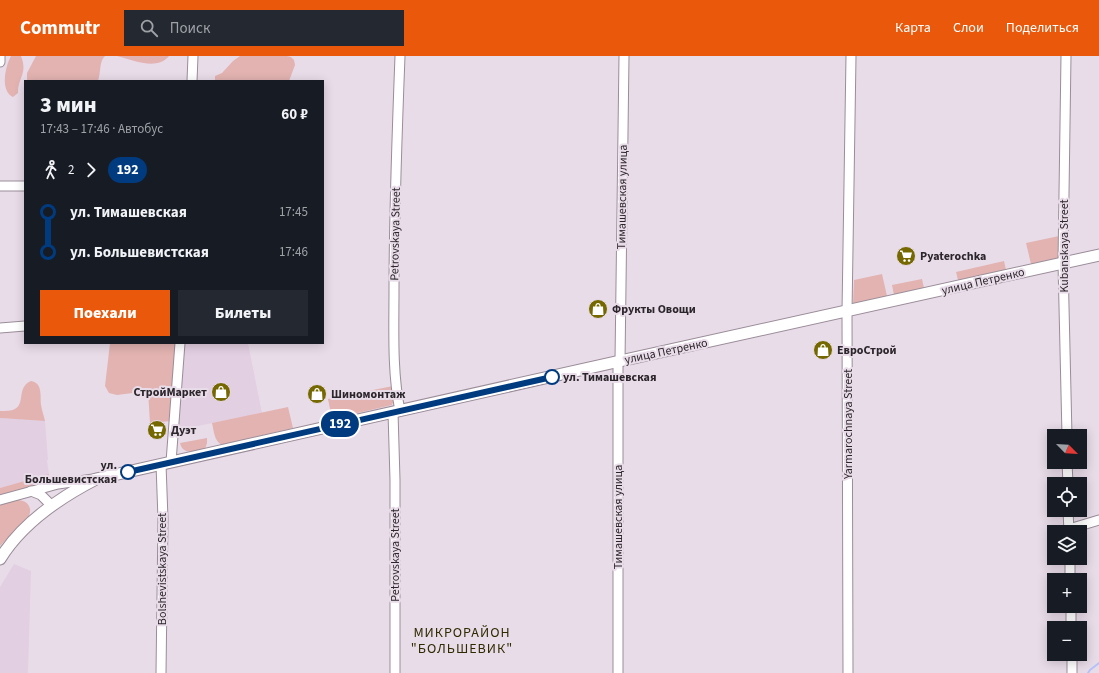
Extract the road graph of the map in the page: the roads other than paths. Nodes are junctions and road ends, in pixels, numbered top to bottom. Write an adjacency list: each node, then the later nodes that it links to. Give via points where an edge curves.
1 (0, 56): 7 (street)
2 (193, 56): 8 (street)
3 (400, 56): 18 (street, Petrovskaya Street, via 394,258)
4 (624, 56): 17 (street, Тимашевская улица)
5 (851, 56): 13 (street, Yarmarochnaya Street)
6 (1066, 56): 12 (street, Kubanskaya Street)
7 (0, 62)
8 (192, 80)
9 (0, 186): 10 (street)
10 (24, 186)
11 (1099, 255): 12 (main road, улица Петренко)
12 (1063, 264): 13 (main road, улица Петренко); 19 (street, Kubanskaya Street)
13 (847, 312): 17 (main road, улица Петренко); 32 (street, Yarmarochnaya Street)
14 (24, 326): 15 (street)
15 (0, 328)
16 (180, 344): 20 (street, Bolshevistskaya Street)
17 (619, 361): 18 (main road, улица Петренко); 31 (street, Тимашевская улица)
18 (396, 411): 20 (main road, улица Петренко); 30 (street, Petrovskaya Street)
19 (1067, 429)
20 (166, 463): 21 (main road, улица Петренко); 29 (street, Bolshevistskaya Street)
21 (96, 479): 22 (street, улица Петренко, via 68,482); 24 (main road)
22 (31, 491): 23 (street, улица Петренко); 24 (street, via 41,495)
23 (0, 500)
24 (52, 506): 27 (main road, via 22,531)
25 (1099, 520): 26 (street)
26 (1084, 525)
27 (0, 559)
28 (1072, 661): 33 (street)
29 (161, 673)
30 (395, 673)
31 (618, 673)
32 (848, 673)
33 (1072, 673)

